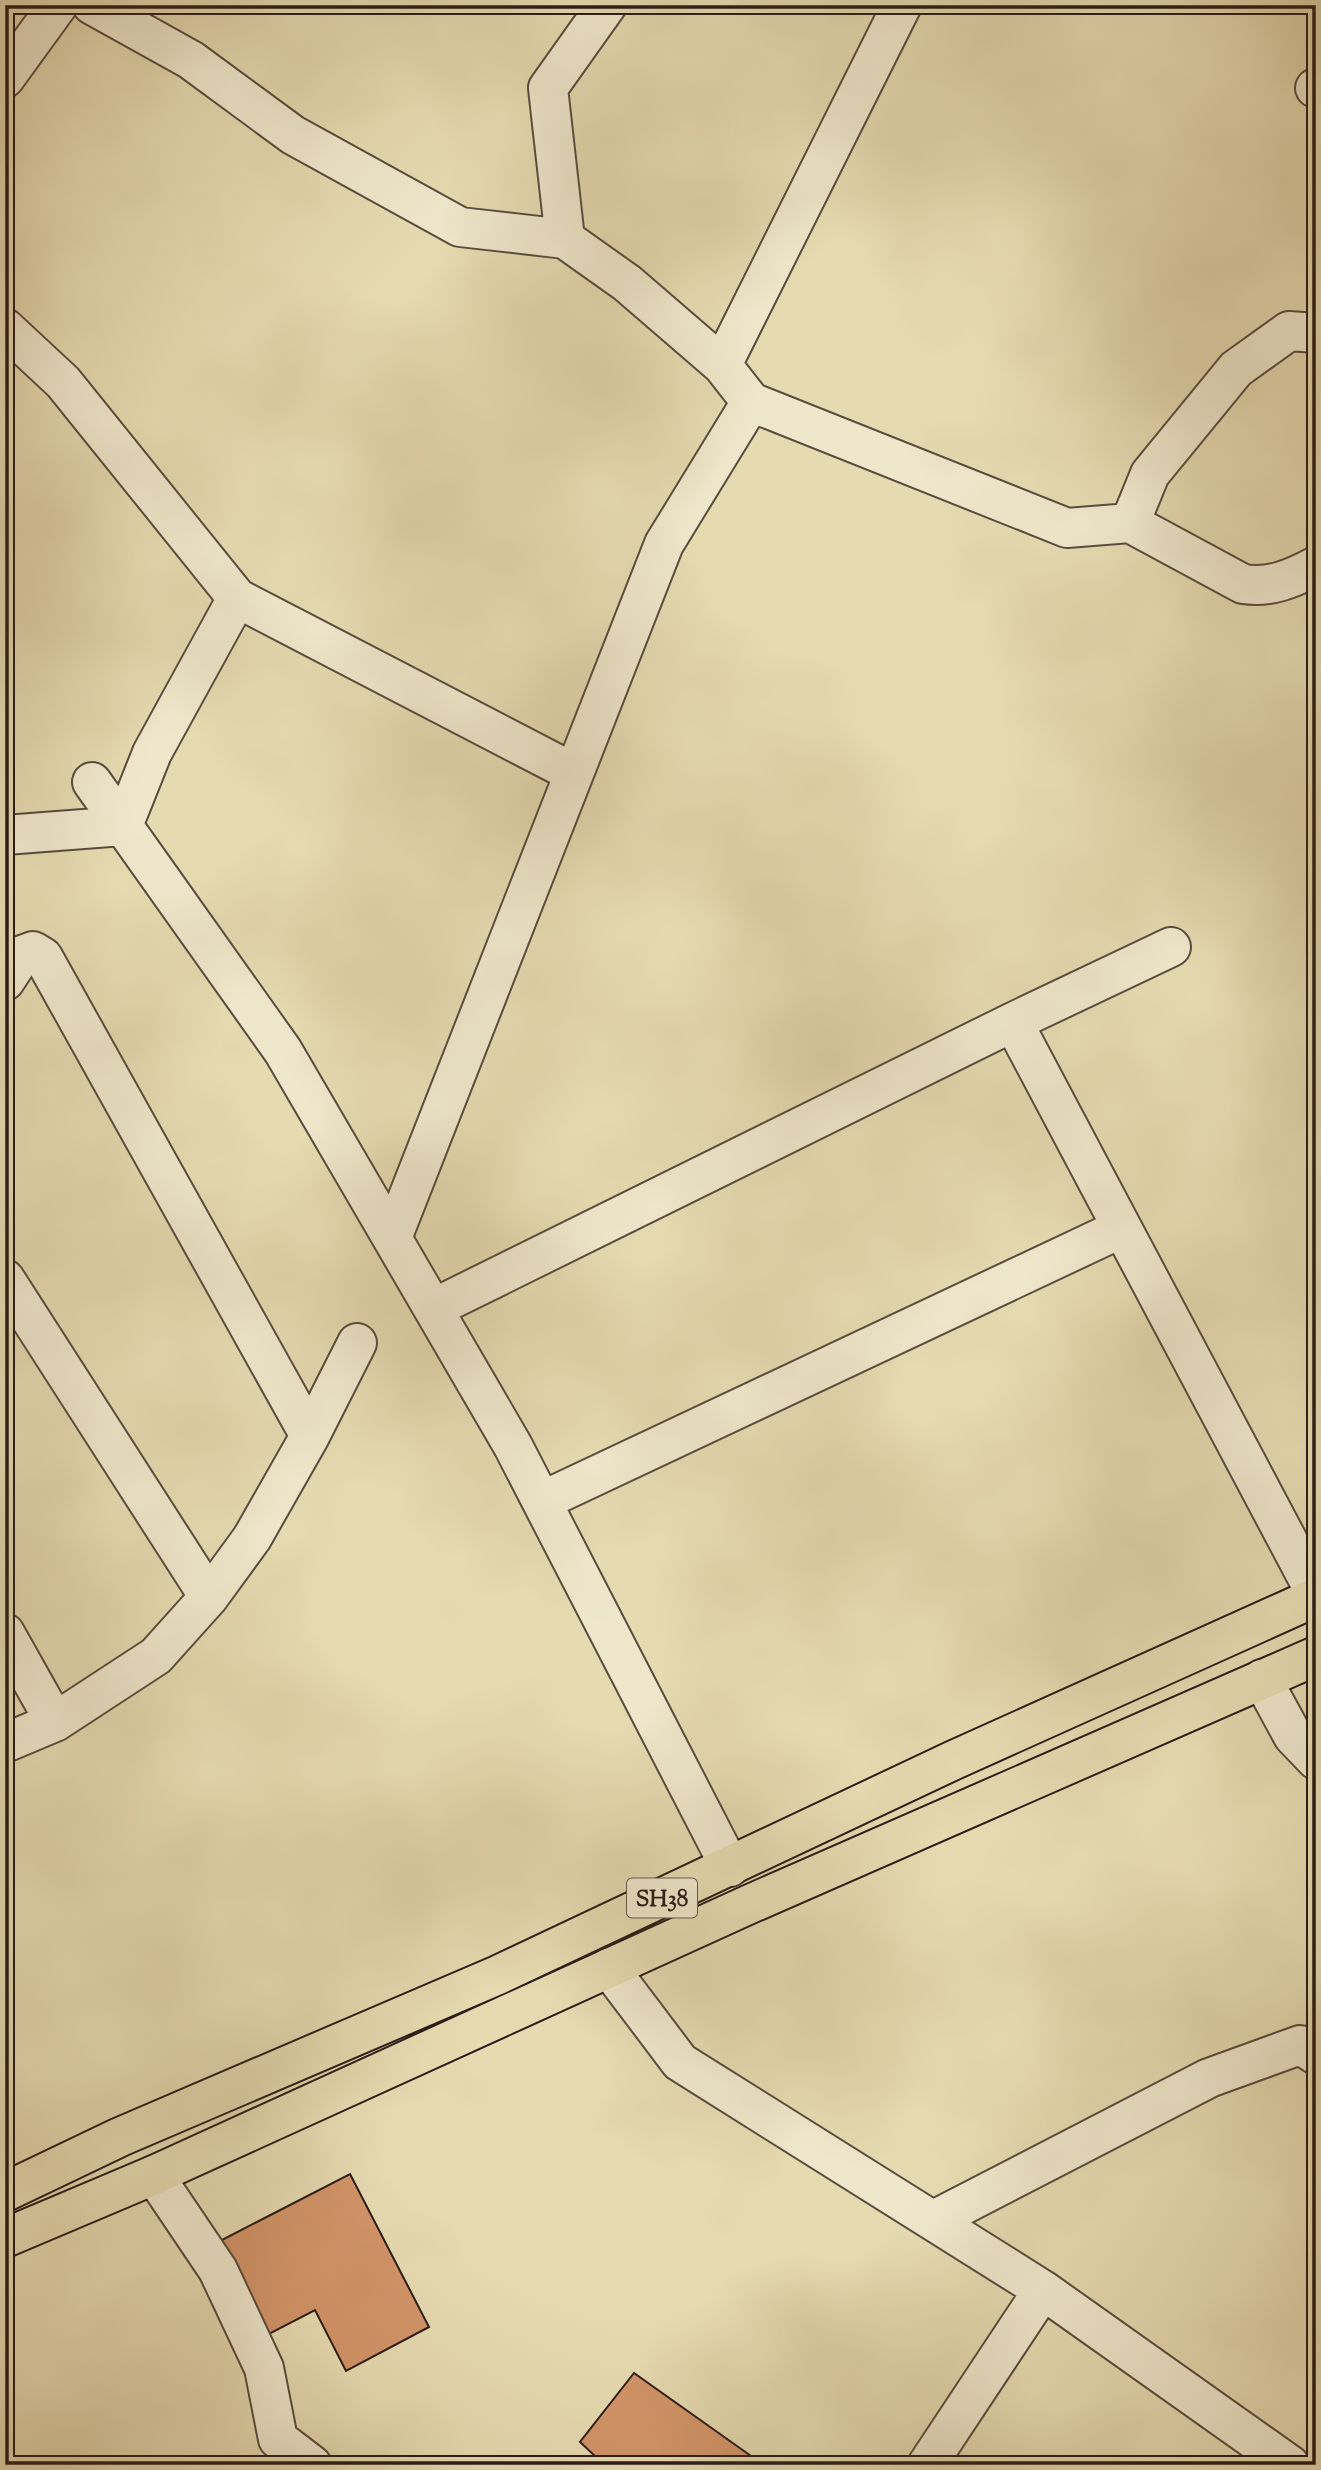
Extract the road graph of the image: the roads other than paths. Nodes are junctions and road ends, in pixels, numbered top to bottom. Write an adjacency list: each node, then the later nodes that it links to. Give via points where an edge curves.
1 (58, 5): 5 (street)
2 (92, 5): 6 (street, via 191,60 293,135 460,227)
3 (607, 5): 6 (street, via 548,88)
4 (902, 5): 9 (street)
5 (5, 78)
6 (565, 239): 9 (street, via 627,283)
7 (5, 328): 13 (street, via 63,382)
8 (1316, 333): 11 (street, via 1289,331 1236,369 1150,474)
9 (722, 365): 10 (street)
10 (751, 402): 11 (street, via 1067,528); 14 (street, via 664,544)
11 (1130, 523): 12 (street, via 1243,584 1260,587)
12 (1316, 566)
13 (237, 598): 14 (street); 16 (street, via 152,753)
14 (574, 773): 22 (street)
15 (92, 782): 16 (street)
16 (123, 826): 17 (street); 22 (street, via 283,1051)
17 (5, 835)
18 (1171, 947): 20 (street)
19 (5, 981): 26 (street, via 22,955 33,951 43,957)
20 (1013, 1022): 21 (street); 24 (street)
21 (1122, 1228): 27 (street); 28 (street)
22 (392, 1238): 24 (street)
23 (5, 1279): 29 (street)
24 (434, 1308): 27 (street)
25 (357, 1343): 26 (street)
26 (310, 1436): 29 (street, via 252,1538)
27 (542, 1501): 36 (street)
28 (1316, 1595): 36 (main road, SH38)
29 (209, 1597): 33 (street, via 156,1656)
30 (5, 1633): 33 (street)
31 (1316, 1656): 32 (main road, SH38)
32 (1262, 1679): 35 (street, via 1293,1736); 37 (main road, SH38)
33 (55, 1722): 34 (street)
34 (5, 1743)
35 (1316, 1760)
36 (730, 1867): 37 (main road, SH38 / SH38); 41 (main road, SH38, via 498,1975 120,2137)
37 (750, 1904): 38 (main road, SH38)
38 (609, 1968): 40 (main road, SH38); 42 (street, via 680,2062)
39 (1316, 2055): 42 (street, via 1300,2045 1209,2078)
40 (154, 2175): 43 (main road, SH38); 45 (street, via 218,2270 264,2368 278,2439)
41 (5, 2192)
42 (933, 2220): 44 (street)
43 (5, 2238)
44 (1043, 2291): 46 (street); 47 (street)
45 (312, 2465)
46 (927, 2465)
47 (1290, 2465)

